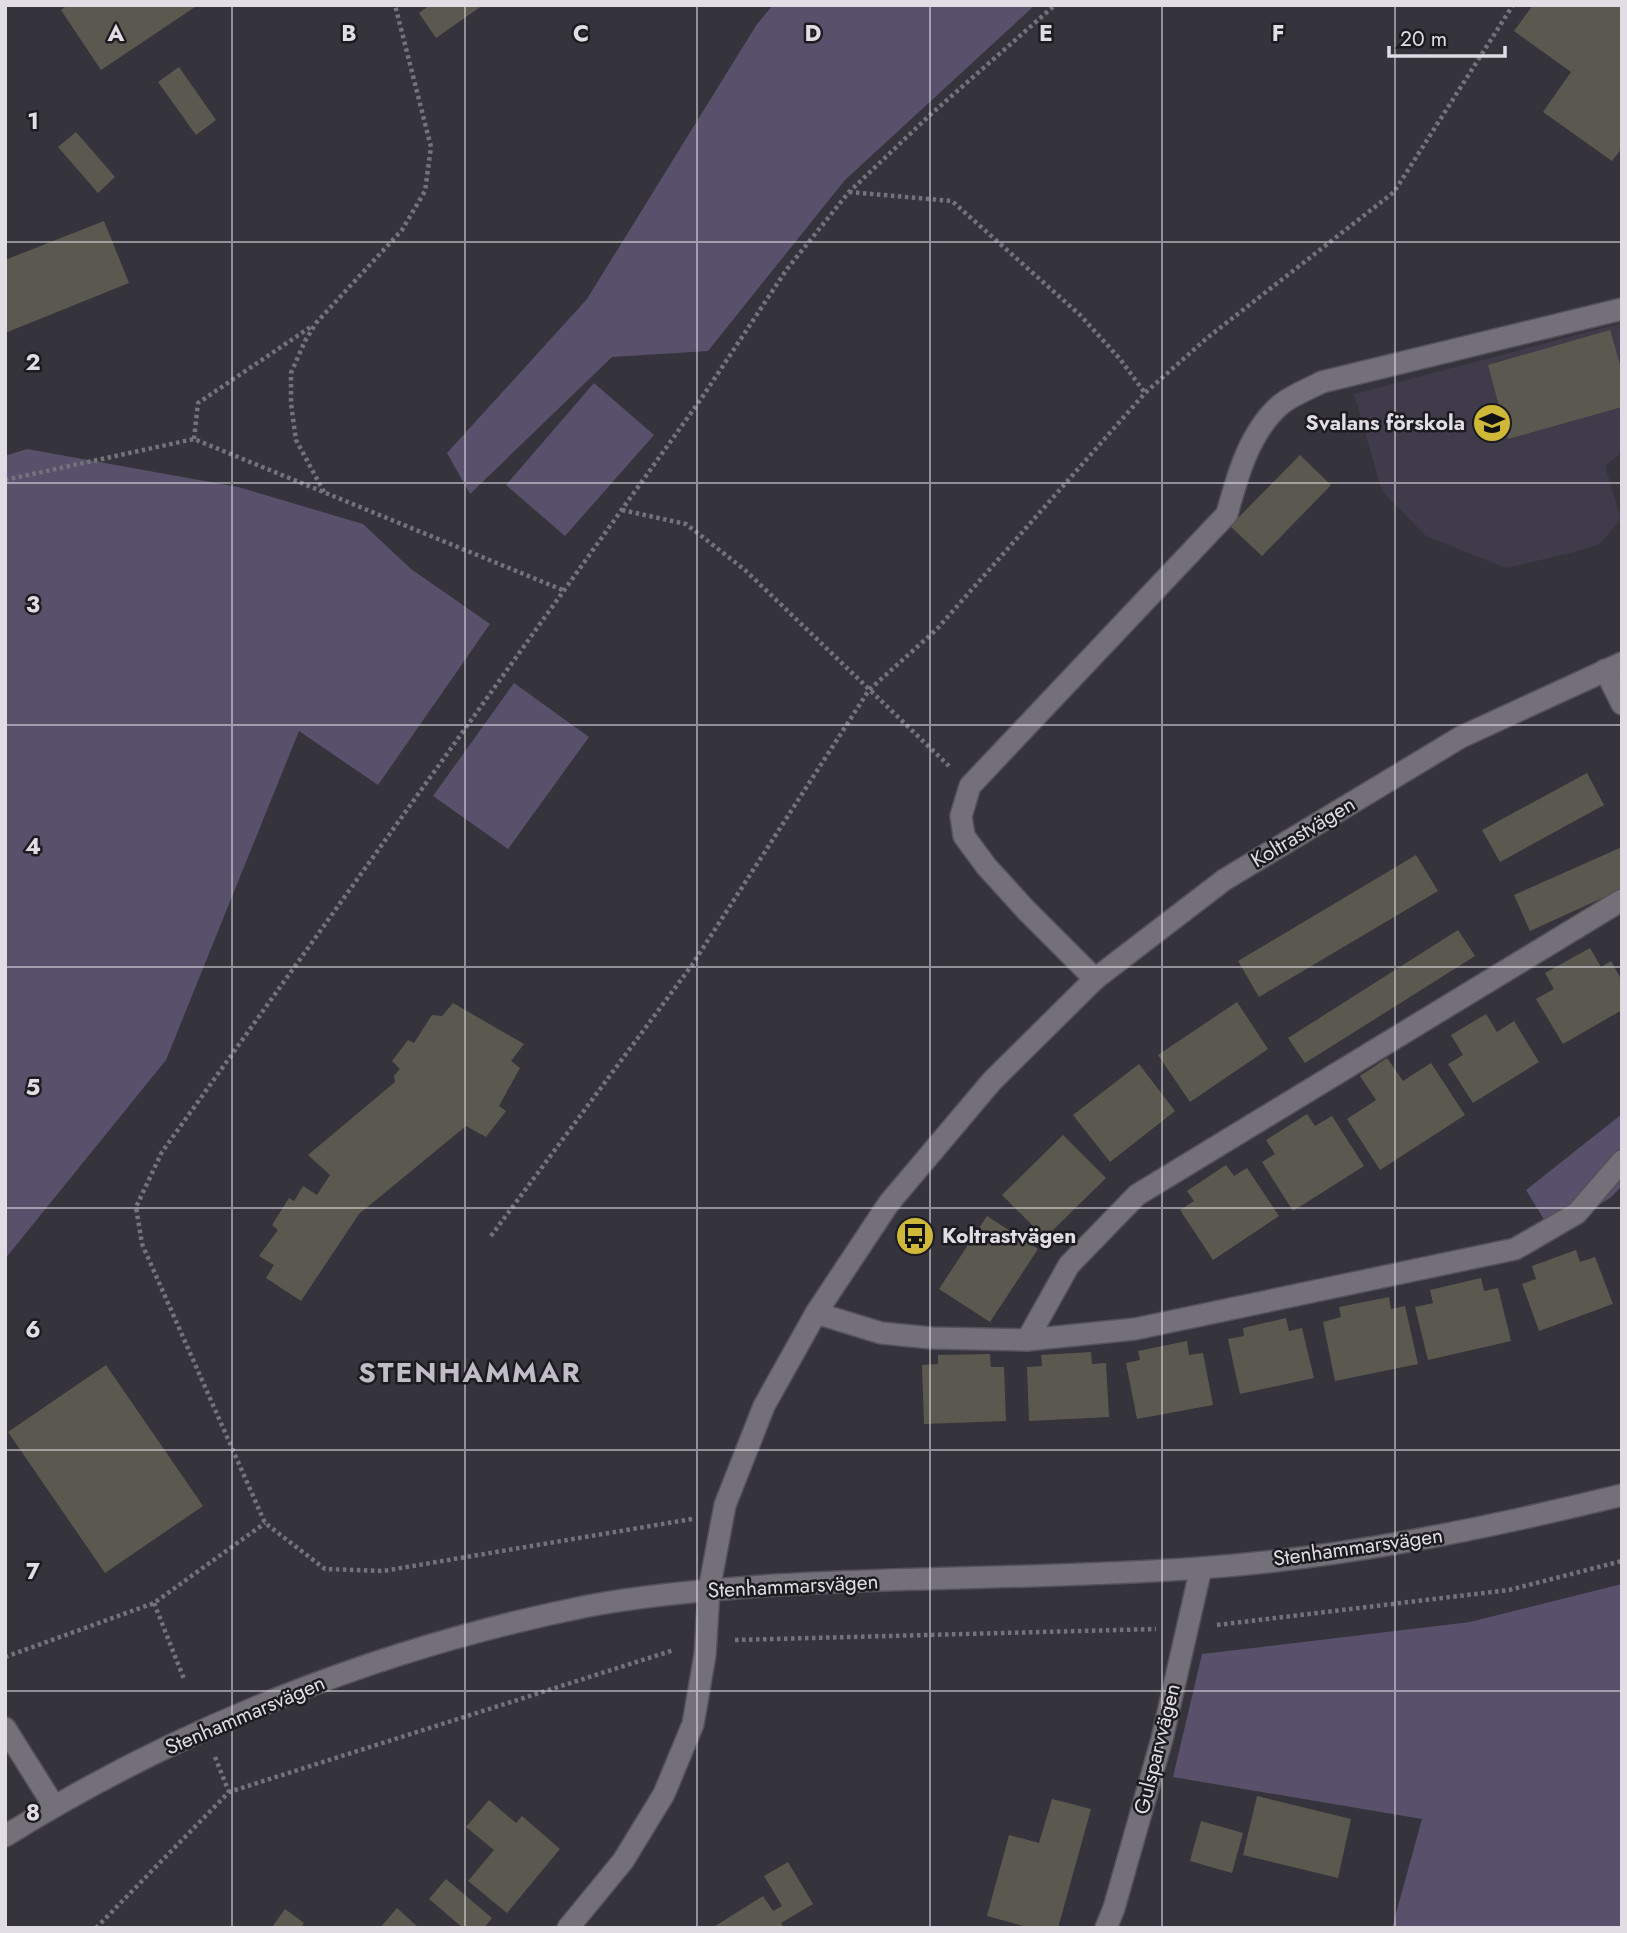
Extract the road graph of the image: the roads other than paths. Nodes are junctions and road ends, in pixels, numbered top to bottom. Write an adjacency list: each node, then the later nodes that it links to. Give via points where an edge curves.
1 (1622, 309): 5 (street, via 1322,382 1279,405 1258,431 1238,474 1227,514 970,786 961,816 964,836 1026,910)
2 (1613, 667): 3 (street); 5 (street, Koltrastvägen, via 1437,751 1224,880)
3 (1622, 704)
4 (1622, 900): 8 (street, via 1137,1195 1069,1265)
5 (1095, 979): 7 (street, Koltrastvägen, via 992,1081 889,1203)
6 (1622, 1161): 8 (street, via 1577,1213 1515,1249 1135,1329)
7 (816, 1313): 8 (street, via 881,1333); 11 (street, Koltrastvägen, via 764,1406 724,1514)
8 (1027, 1340)
9 (1622, 1495): 10 (street, Stenhammarsvägen, via 1477,1529)
10 (1201, 1568): 11 (street, Stenhammarsvägen); 16 (street, Gulsparvvägen, via 1162,1739)
11 (709, 1590): 13 (street, Stenhammarsvägen, via 592,1606 472,1633 373,1662 205,1729); 15 (street, Koltrastvägen, via 693,1724 664,1794 623,1861)
12 (5, 1728): 13 (street)
13 (54, 1806): 14 (street, Stenhammarsvägen)
14 (5, 1836)
15 (568, 1928)
16 (1106, 1928)

